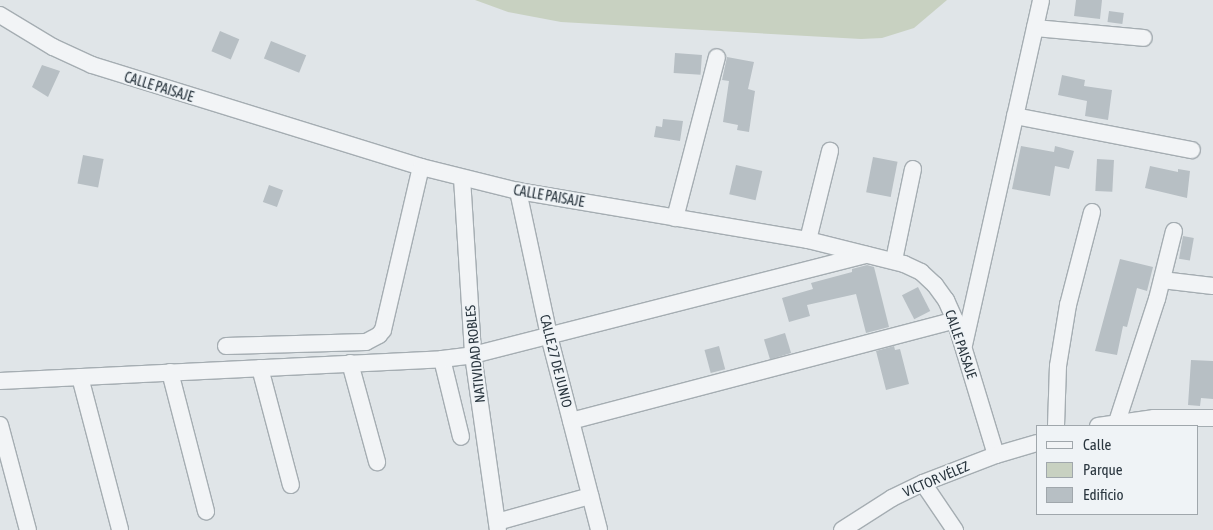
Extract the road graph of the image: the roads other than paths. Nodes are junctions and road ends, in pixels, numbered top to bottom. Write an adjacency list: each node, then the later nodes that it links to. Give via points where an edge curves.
1 (1041, 0): 3 (street)
2 (0, 15): 9 (street, CALLE PAISAJE, via 52,47 100,68)
3 (1035, 28): 4 (street); 6 (street)
4 (1144, 38)
5 (717, 57): 14 (street)
6 (1015, 116): 7 (street); 24 (street)
7 (1192, 150)
8 (830, 151): 16 (street)
9 (421, 167): 11 (street, CALLE PAISAJE); 23 (street, via 383,330 379,335 366,342)
10 (913, 169): 18 (street)
11 (462, 178): 12 (street, CALLE PAISAJE); 25 (street, NATIVIDAD ROBLES)
12 (518, 191): 14 (street, CALLE PAISAJE); 22 (street, CALLE 27 DE JUNIO)
13 (1092, 212): 36 (street, via 1068,305 1058,366)
14 (675, 218): 16 (street, CALLE PAISAJE)
15 (1174, 231): 19 (street)
16 (808, 240): 17 (street, CALLE PAISAJE)
17 (871, 254): 18 (street, CALLE PAISAJE); 22 (street)
18 (894, 260): 21 (street, CALLE PAISAJE, via 921,272 935,285)
19 (1162, 280): 20 (street); 34 (street)
20 (1213, 286)
21 (955, 320): 24 (street, CALLE PAISAJE); 33 (street)
22 (549, 336): 25 (street); 33 (street, CALLE 27 DE JUNIO)
23 (226, 346)
24 (963, 347): 40 (street, CALLE PAISAJE)
25 (473, 355): 26 (street); 46 (street, NATIVIDAD ROBLES)
26 (442, 359): 27 (street); 38 (street)
27 (350, 363): 28 (street); 41 (street)
28 (260, 368): 29 (street); 43 (street)
29 (170, 372): 30 (street); 45 (street)
30 (80, 376): 31 (street); 48 (street)
31 (0, 381)
32 (1213, 418): 34 (street)
33 (571, 421): 44 (street, CALLE 27 DE JUNIO)
34 (1117, 422): 37 (street)
35 (0, 425): 47 (street)
36 (1056, 425)
37 (1103, 425)
38 (461, 437)
39 (1036, 442): 40 (street, VICTOR VÉLEZ)
40 (996, 455): 42 (street, VICTOR VÉLEZ)
41 (377, 462)
42 (923, 483): 50 (street, VICTOR VÉLEZ, via 892,498); 51 (street)
43 (291, 485)
44 (590, 496): 46 (street); 49 (street, CALLE 27 DE JUNIO)
45 (206, 510)
46 (498, 526)
47 (28, 530)
48 (120, 530)
49 (599, 530)
50 (842, 530)
51 (955, 530)

